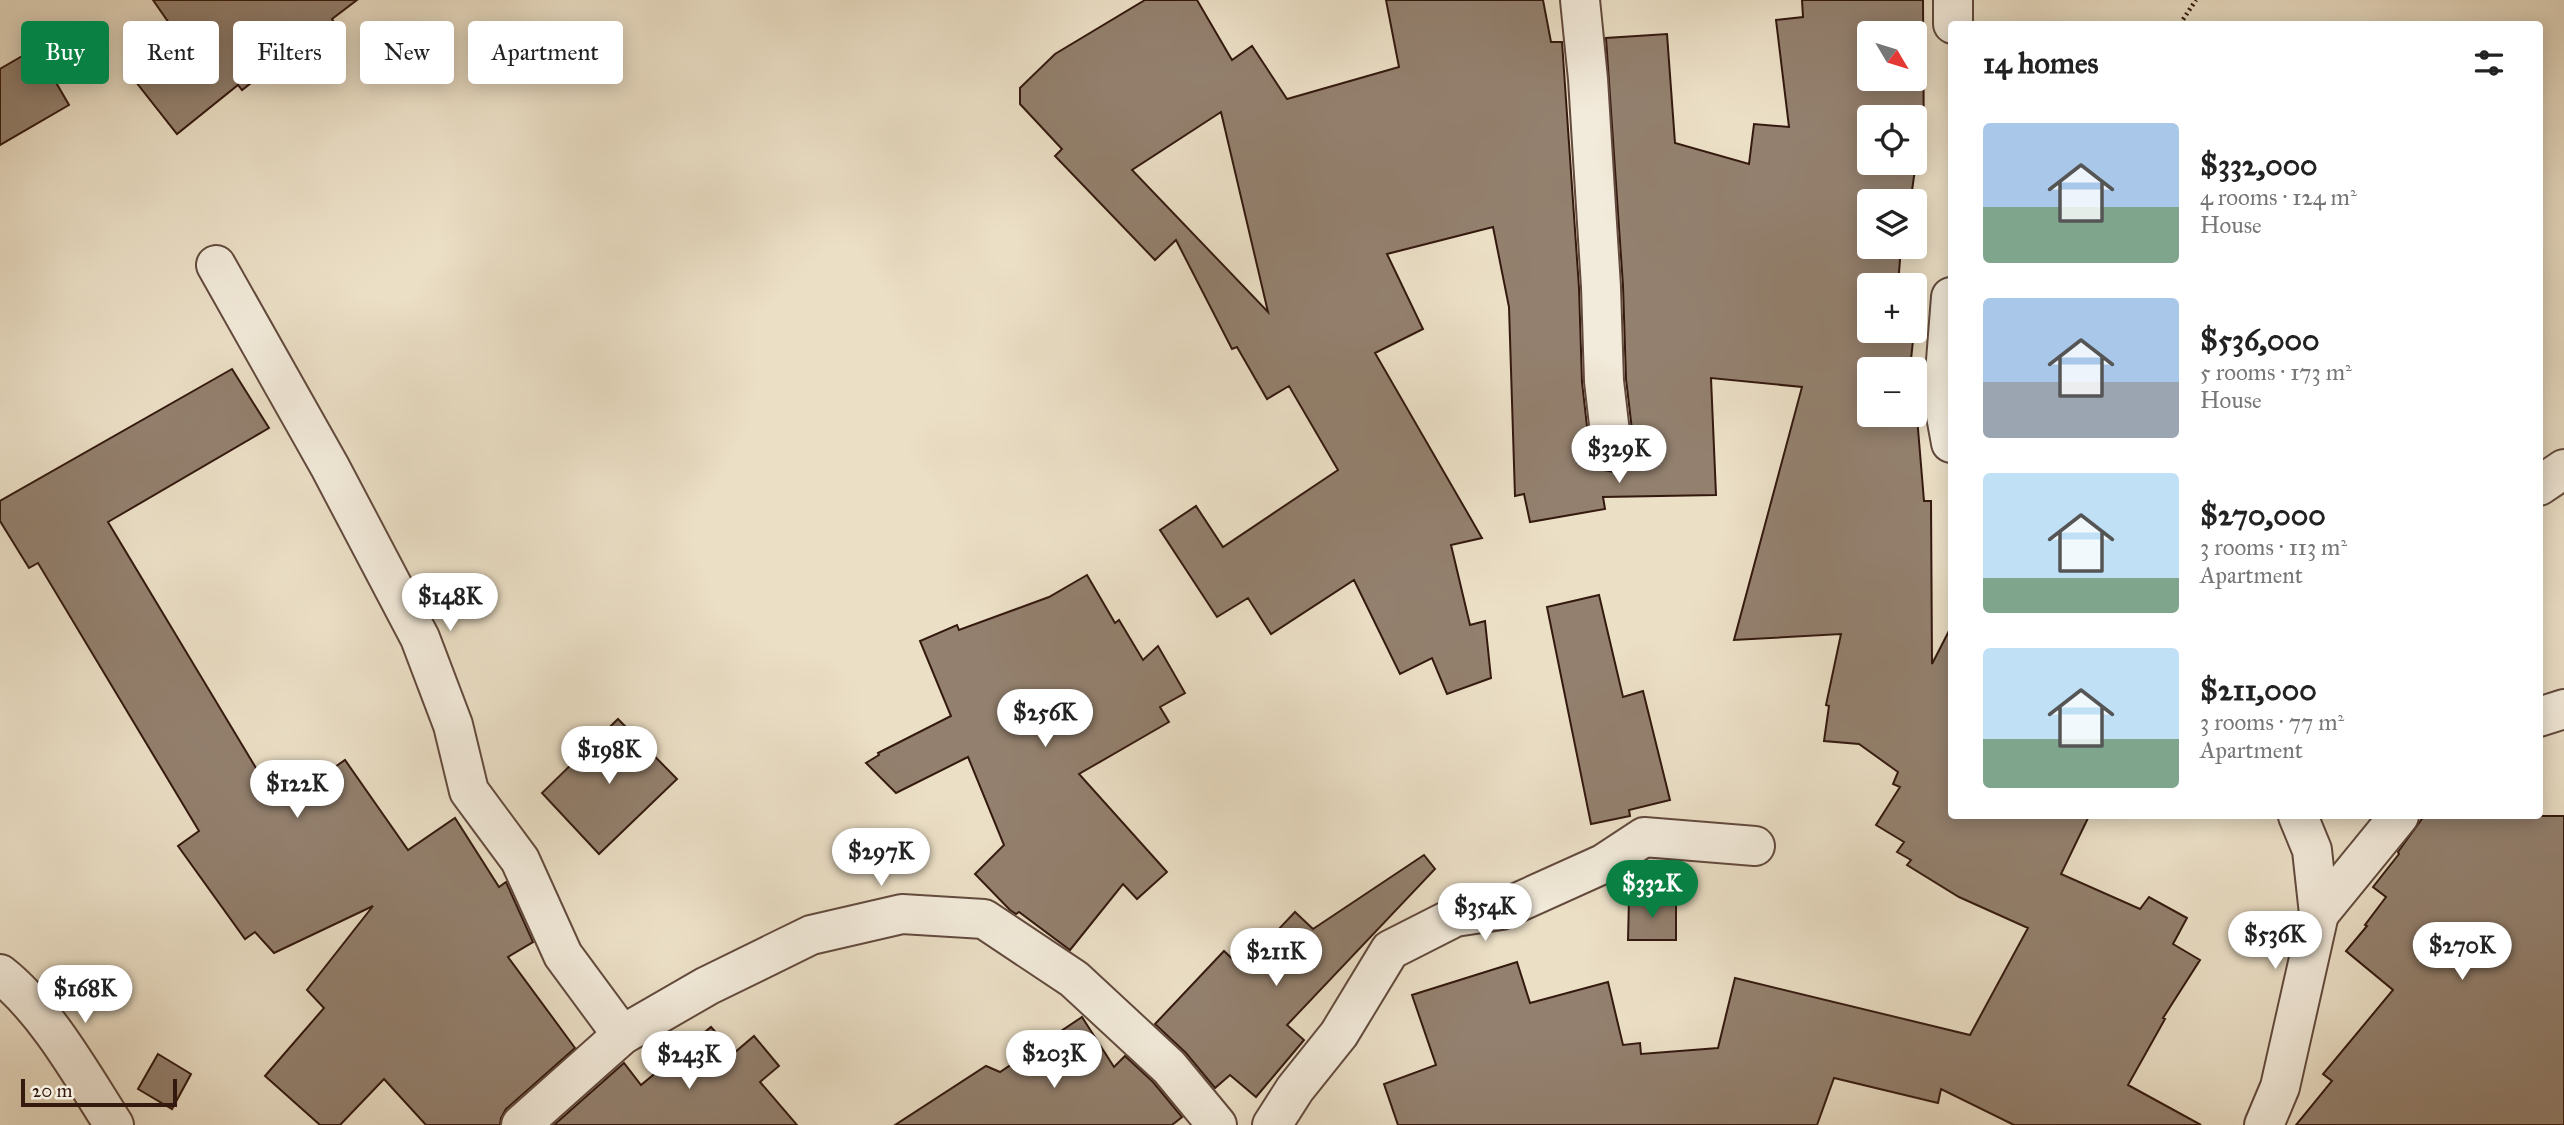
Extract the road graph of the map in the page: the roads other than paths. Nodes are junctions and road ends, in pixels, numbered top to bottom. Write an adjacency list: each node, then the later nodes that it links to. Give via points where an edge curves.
1 (1580, 0): 7 (street)
2 (1953, 0): 3 (street)
3 (1954, 21)
4 (216, 265): 17 (street, via 420,638 453,725 469,791 520,860 564,955)
5 (1948, 335): 6 (street, via 1943,399)
6 (1948, 426)
7 (1612, 450)
8 (2564, 469): 9 (street)
9 (2543, 483)
10 (2564, 709): 11 (street)
11 (2543, 716)
12 (2299, 819): 15 (street, via 2312,850)
13 (2397, 819): 15 (street)
14 (1755, 846): 21 (street, via 1644,837 1603,863 1501,910 1455,917 1390,950 1339,1034)
15 (2319, 914): 22 (street, via 2280,1087)
16 (0, 974): 18 (street, via 15,985 64,1047)
17 (622, 1035): 19 (street); 20 (street, via 707,986 811,935 902,914 984,919 1074,979 1170,1067)
18 (114, 1125)
19 (521, 1125)
20 (1217, 1125)
21 (1272, 1125)
22 (2264, 1125)

